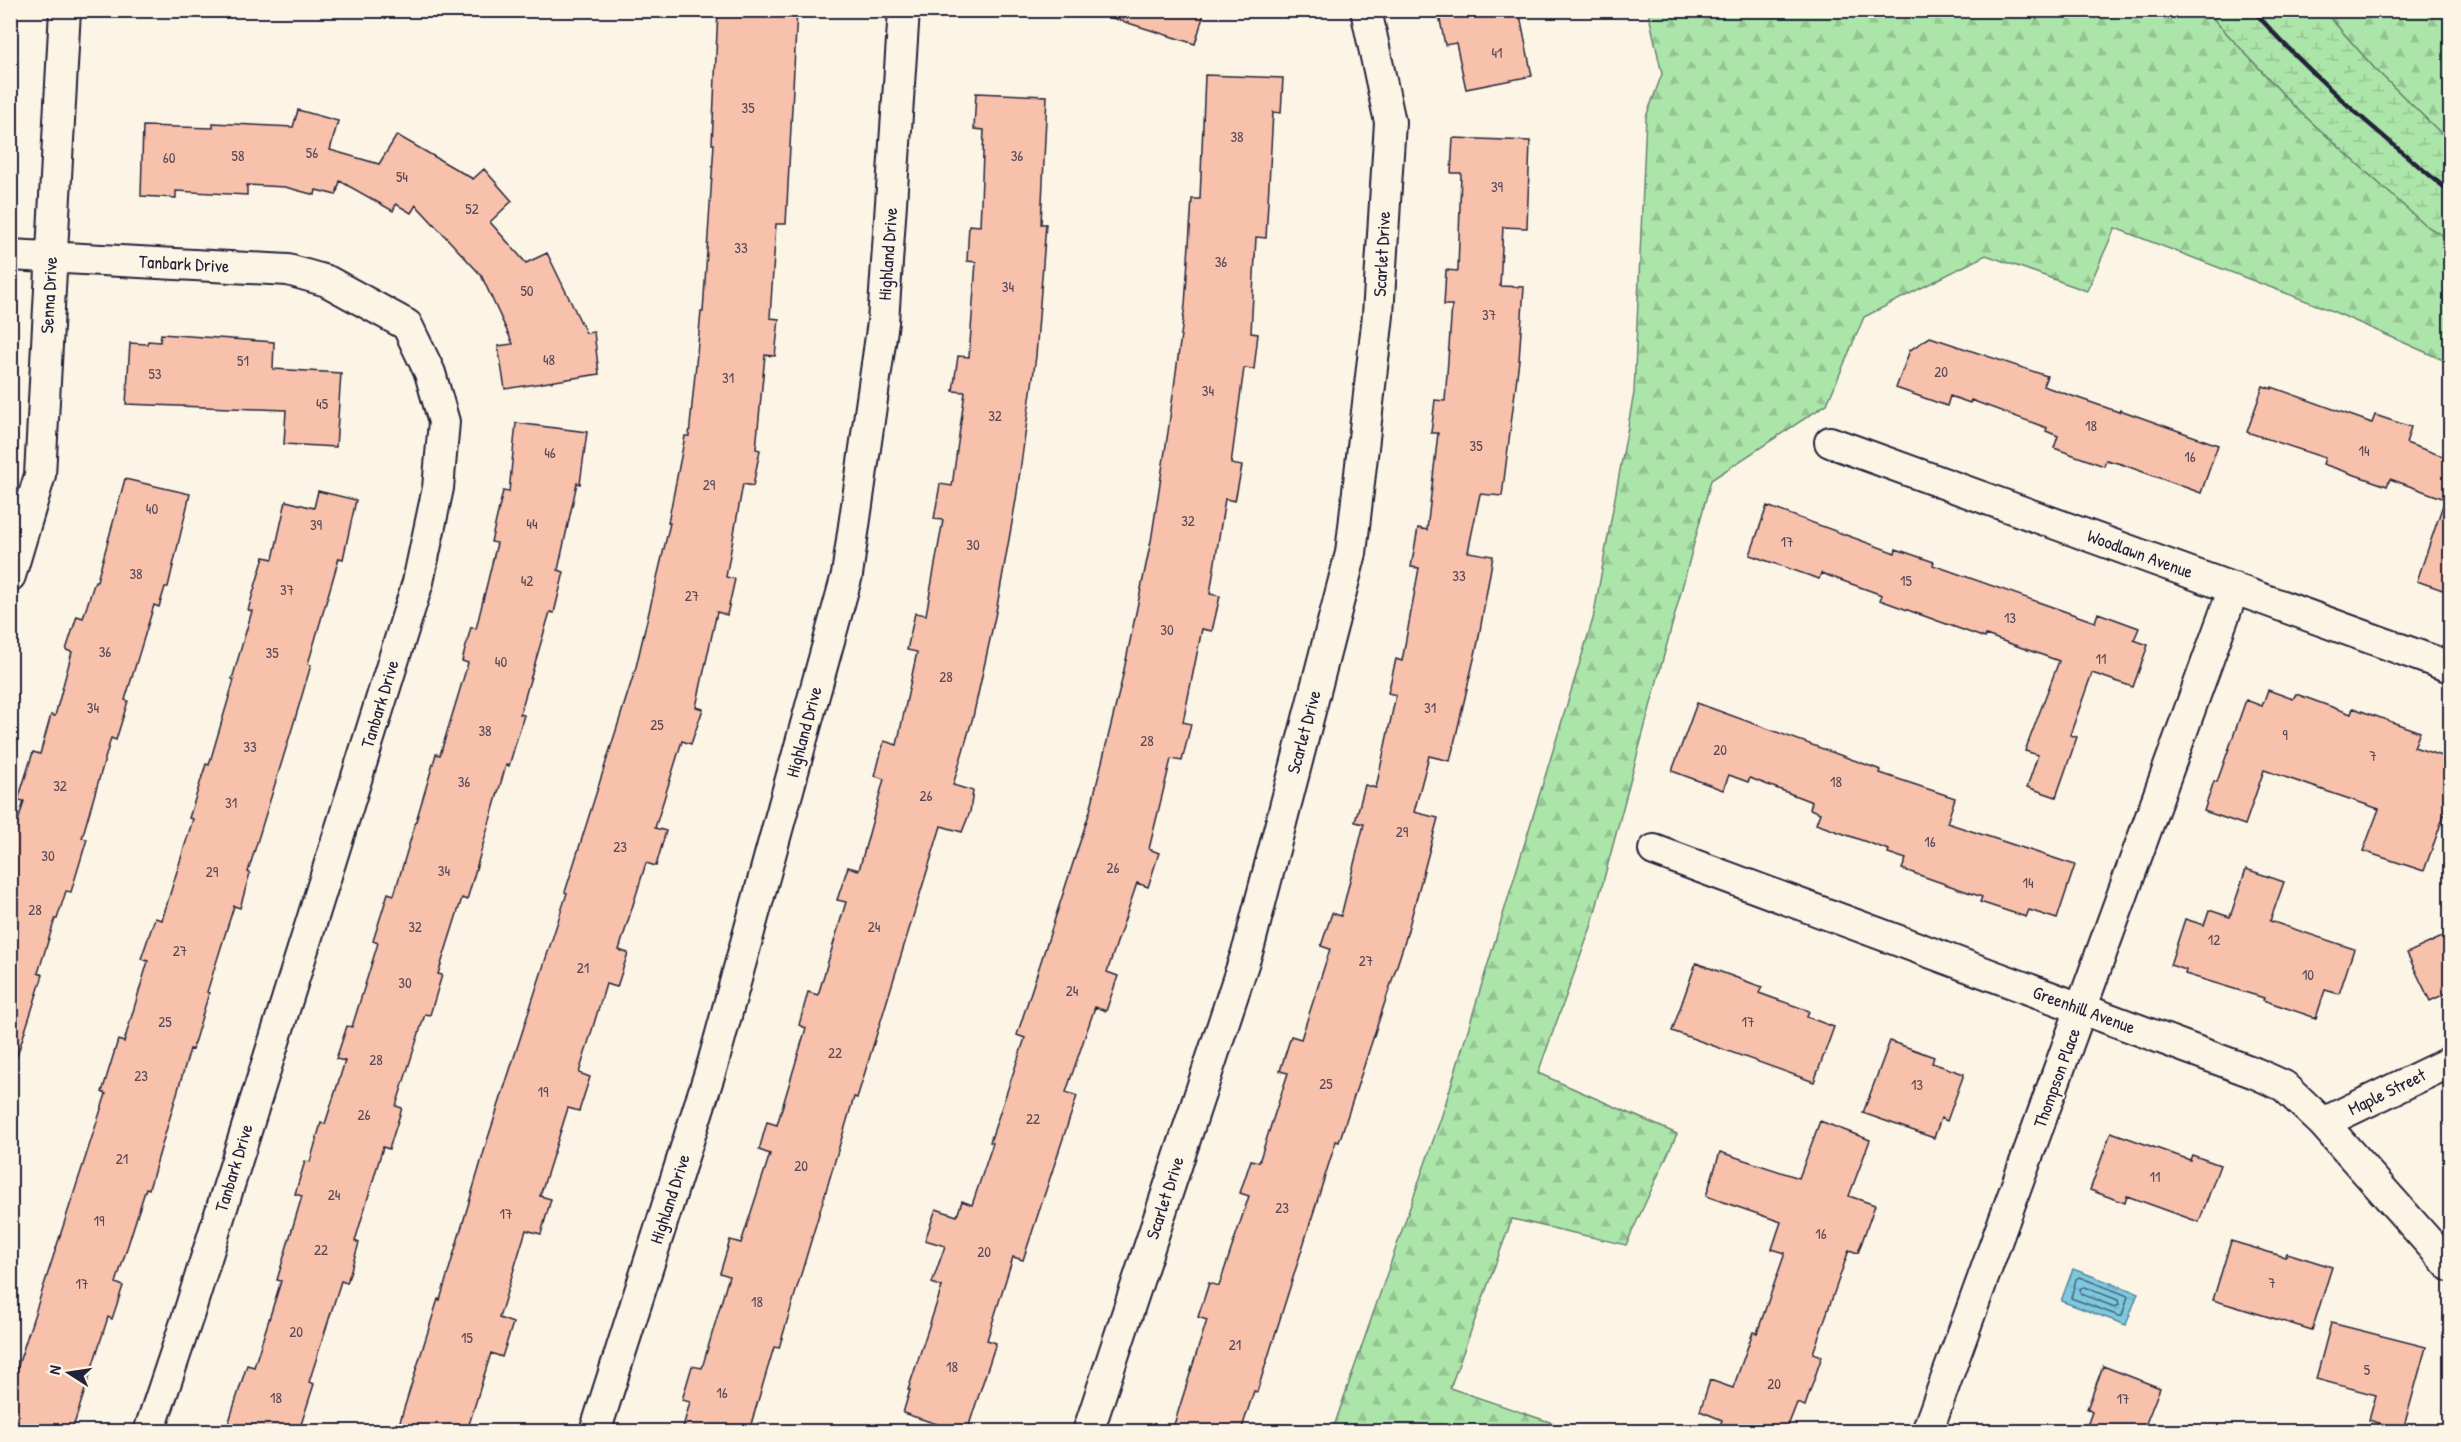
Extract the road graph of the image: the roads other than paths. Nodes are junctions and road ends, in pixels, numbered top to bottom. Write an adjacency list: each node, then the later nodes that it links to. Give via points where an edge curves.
1 (65, 10): 5 (street, Senna Drive)
2 (904, 10): 16 (street, Highland Drive, via 883,322 847,575 713,1063)
3 (1366, 10): 17 (street, Scarlet Drive, via 1390,122 1378,315 1351,553 1249,946)
4 (10, 255): 5 (street, Tanbark Drive)
5 (51, 256): 7 (street, Senna Drive, via 40,475); 15 (street, Tanbark Drive, via 288,270 327,281 406,325 430,373 444,422 438,488 418,582)
6 (1830, 442): 8 (street, Woodlawn Avenue)
7 (10, 576)
8 (2234, 588): 9 (street, Woodlawn Avenue); 11 (street, Thompson Place)
9 (2451, 668)
10 (1654, 850): 11 (street, Greenhill Avenue)
11 (2082, 1009): 13 (street, Greenhill Avenue, via 2284,1086); 18 (street, Thompson Place)
12 (2451, 1062): 13 (street, Maple Street)
13 (2323, 1123): 14 (street, Greenhill Avenue)
14 (2451, 1266)
15 (149, 1431)
16 (595, 1431)
17 (1088, 1431)
18 (1927, 1431)

